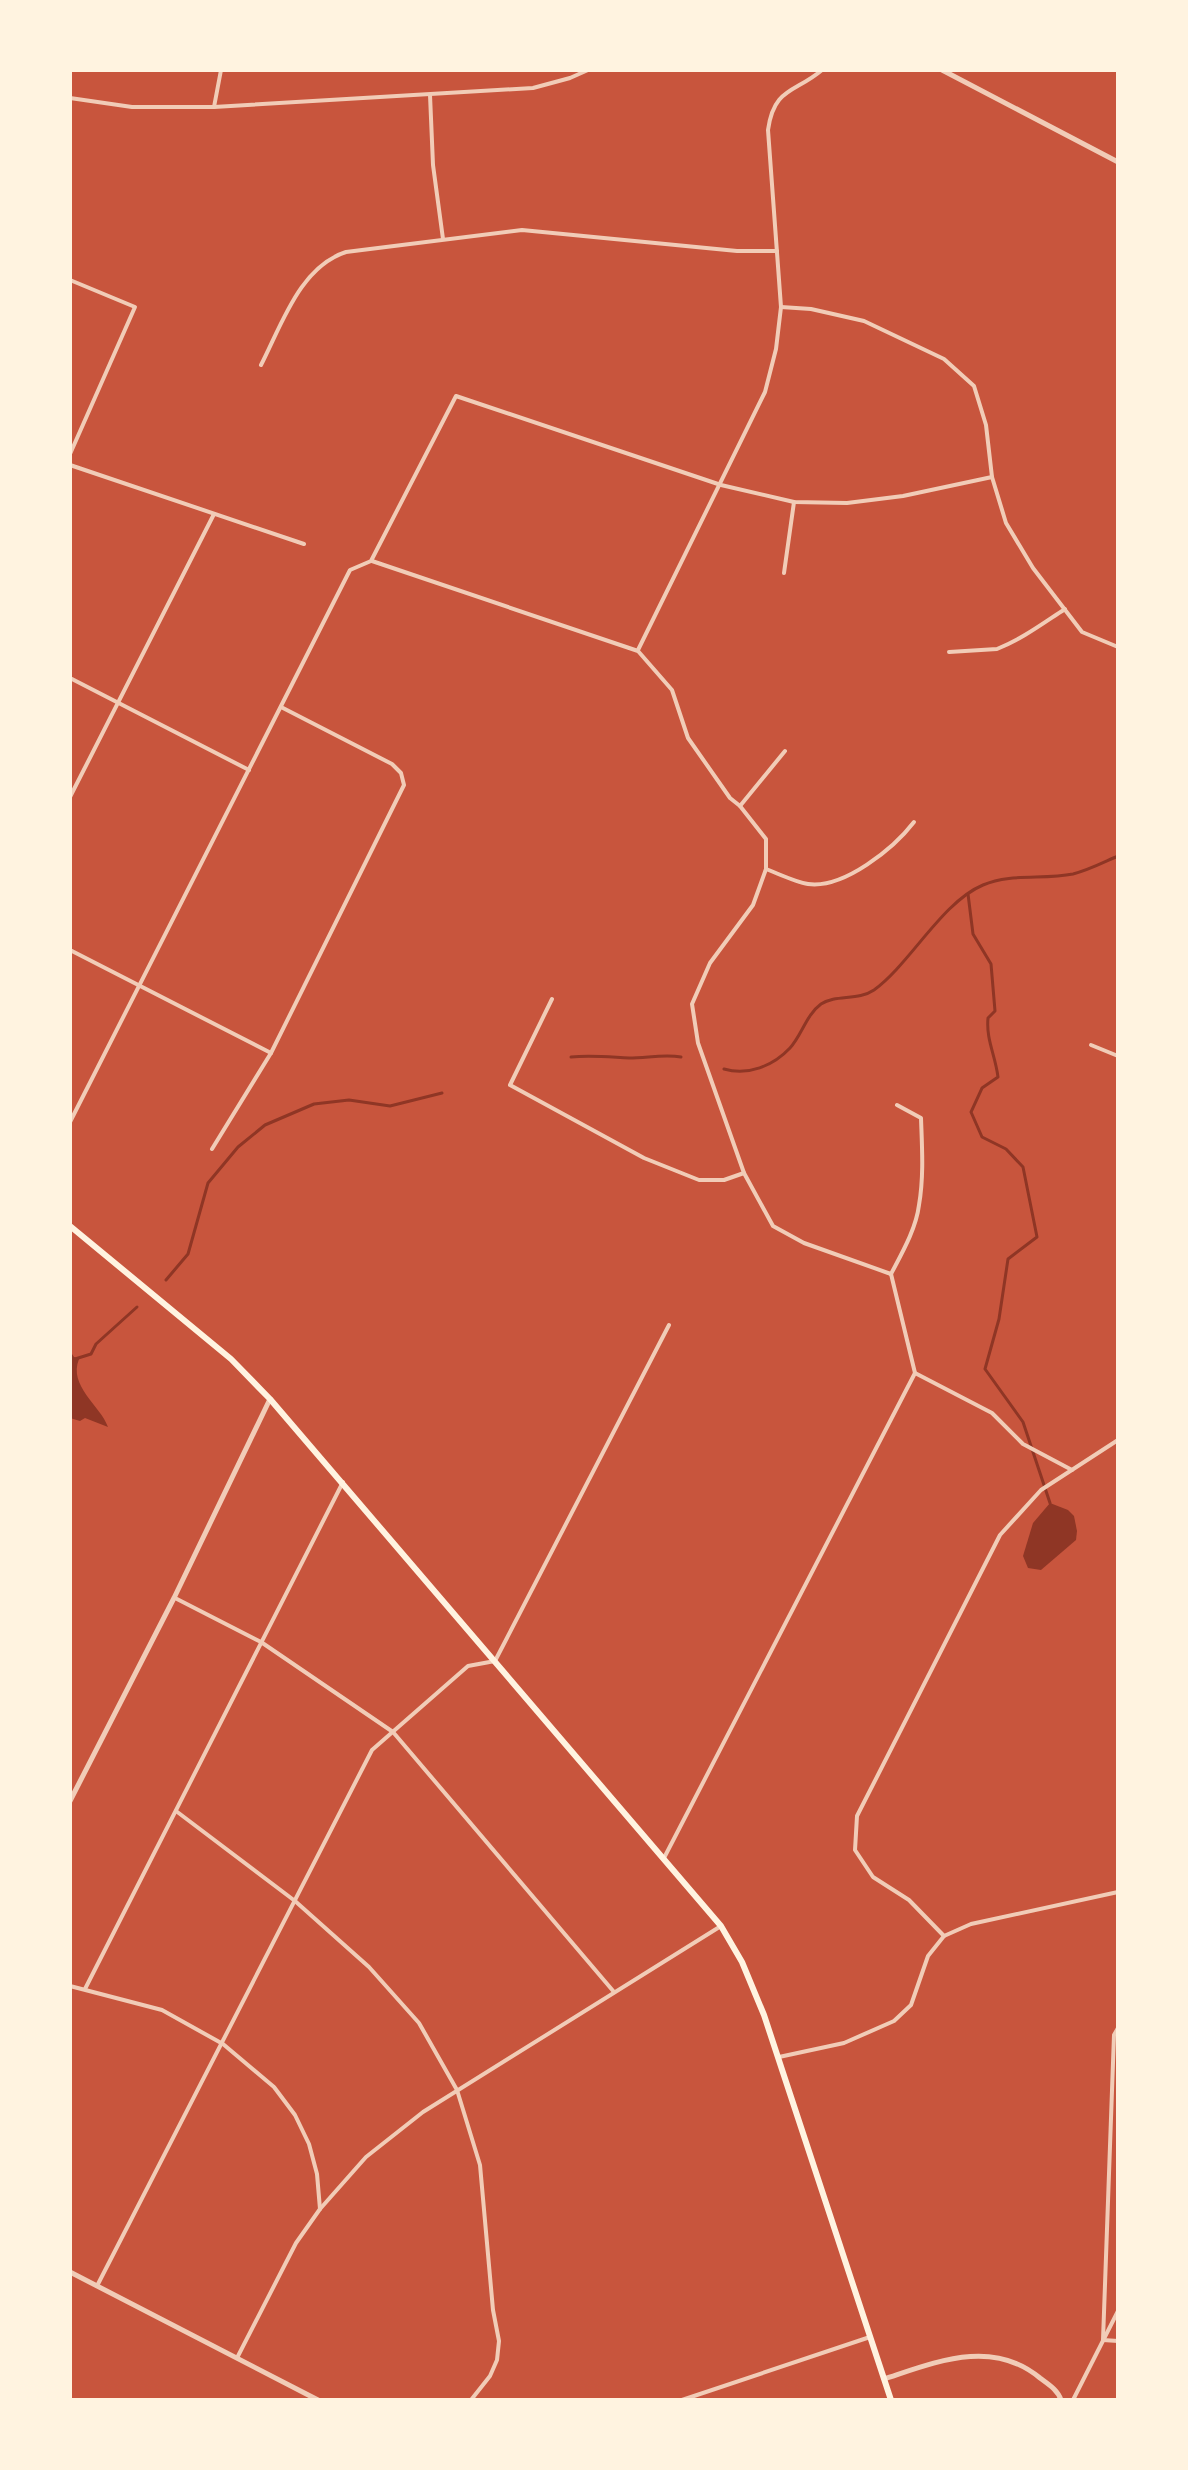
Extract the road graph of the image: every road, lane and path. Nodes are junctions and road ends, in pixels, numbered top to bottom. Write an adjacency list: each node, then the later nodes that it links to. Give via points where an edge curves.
1 (221, 70): 7 (street)
2 (588, 70): 5 (street, via 533,88)
3 (822, 70): 10 (street, via 784,93 770,114)
4 (942, 70): 8 (street)
5 (430, 95): 7 (street); 9 (street)
6 (70, 98): 7 (street, via 132,107)
7 (214, 107)
8 (1118, 162)
9 (443, 239): 10 (street, via 522,230); 13 (street, via 330,258 306,280)
10 (777, 251): 12 (street)
11 (70, 280): 14 (street, via 135,307)
12 (781, 307): 16 (street, via 864,321 944,359 974,386 986,425); 17 (street, via 765,392)
13 (261, 365)
14 (70, 454)
15 (70, 465): 19 (street)
16 (992, 477): 18 (street, via 861,502); 23 (street, via 1006,523)
17 (721, 485): 18 (street); 21 (street, via 456,396); 25 (street)
18 (794, 502): 22 (street)
19 (214, 514): 20 (street); 28 (street)
20 (304, 544)
21 (371, 561): 25 (street); 29 (street, via 350,570)
22 (784, 573)
23 (1065, 609): 24 (street, via 1082,632); 26 (street, via 997,649)
24 (1118, 647)
25 (638, 651): 33 (street, via 672,690 688,738)
26 (949, 652)
27 (70, 678): 28 (street)
28 (118, 703): 31 (street); 32 (street)
29 (281, 707): 31 (street); 40 (street, via 392,764 404,785)
30 (785, 751): 33 (street)
31 (249, 770): 37 (street)
32 (70, 797)
33 (740, 806): 35 (street, via 766,839)
34 (914, 822): 35 (street, via 900,840 840,881 809,884)
35 (766, 869): 45 (street, via 753,905 710,963 692,1004 698,1043)
36 (70, 950): 37 (street)
37 (140, 986): 40 (street); 43 (street)
38 (552, 999): 45 (street, via 510,1085 644,1158 699,1180)
39 (1091, 1045): 41 (street)
40 (271, 1053): 44 (street)
41 (1118, 1056)
42 (897, 1105): 47 (street, via 921,1118 923,1163 919,1208)
43 (70, 1122)
44 (212, 1149)
45 (744, 1173): 47 (street, via 773,1226 804,1243)
46 (70, 1226): 50 (main road, via 231,1359)
47 (891, 1274): 49 (street)
48 (669, 1325): 56 (street)
49 (915, 1373): 52 (street, via 992,1413 1023,1444); 60 (street)
50 (270, 1399): 53 (main road); 54 (street)
51 (1118, 1440): 52 (street)
52 (1072, 1470): 64 (street, via 1041,1490 1000,1535 857,1816 855,1850 873,1877 909,1900)
53 (343, 1482): 55 (street); 56 (main road)
54 (174, 1598): 55 (street); 58 (street)
55 (261, 1642): 57 (street); 59 (street)
56 (495, 1661): 57 (street, via 468,1666); 60 (main road)
57 (393, 1732): 62 (street, via 372,1750); 67 (street)
58 (70, 1801)
59 (176, 1811): 62 (street); 66 (street)
60 (664, 1858): 63 (main road)
61 (1118, 1892): 64 (street, via 971,1924)
62 (295, 1901): 69 (street); 71 (street, via 369,1967 419,2023)
63 (721, 1926): 67 (street); 70 (main road, via 742,1962)
64 (944, 1936): 70 (street, via 928,1956 911,2005 894,2021 844,2043)
65 (70, 1986): 66 (street)
66 (85, 1989): 69 (street, via 162,2010)
67 (614, 1992): 71 (street)
68 (1118, 2028): 77 (street)
69 (223, 2044): 72 (street, via 274,2087 295,2115 317,2174); 74 (street)
70 (776, 2057): 76 (main road)
71 (457, 2090): 72 (street, via 366,2157); 82 (street, via 480,2165 499,2341 490,2376)
72 (320, 2209): 79 (street, via 296,2243)
73 (70, 2272): 74 (street)
74 (97, 2286): 79 (street)
75 (1118, 2311): 77 (street)
76 (871, 2336): 80 (main road); 83 (street)
77 (1103, 2340): 78 (street); 86 (street)
78 (1118, 2341)
79 (237, 2358): 81 (street)
80 (884, 2379): 84 (main road); 85 (street, via 944,2360 999,2356 1030,2369)
81 (318, 2400)
82 (471, 2400)
83 (682, 2400)
84 (891, 2400)
85 (1061, 2400)
86 (1073, 2400)

